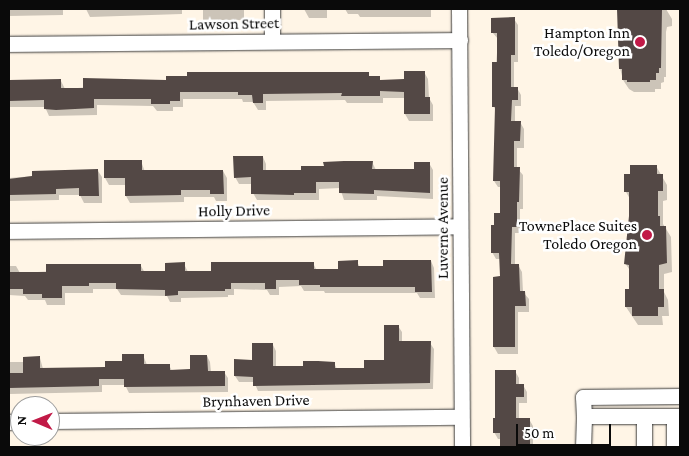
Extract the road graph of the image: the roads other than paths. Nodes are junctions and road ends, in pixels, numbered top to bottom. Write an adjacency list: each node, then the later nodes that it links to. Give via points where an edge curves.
1 (272, 9): 4 (street)
2 (459, 9): 3 (street, Luverne Avenue)
3 (460, 40): 4 (street, Lawson Street); 6 (street, Luverne Avenue)
4 (272, 41): 5 (street, Lawson Street)
5 (9, 44)
6 (460, 226): 7 (street, Holly Drive); 12 (street, Luverne Avenue)
7 (9, 231)
8 (680, 396): 9 (street, via 583,397)
9 (584, 416): 10 (street); 15 (street)
10 (644, 416): 11 (street); 16 (street)
11 (677, 416): 17 (street)
12 (461, 417): 13 (street, Brynhaven Drive); 14 (street, Luverne Avenue)
13 (60, 421)
14 (462, 447)
15 (583, 447)
16 (644, 447)
17 (674, 447)

